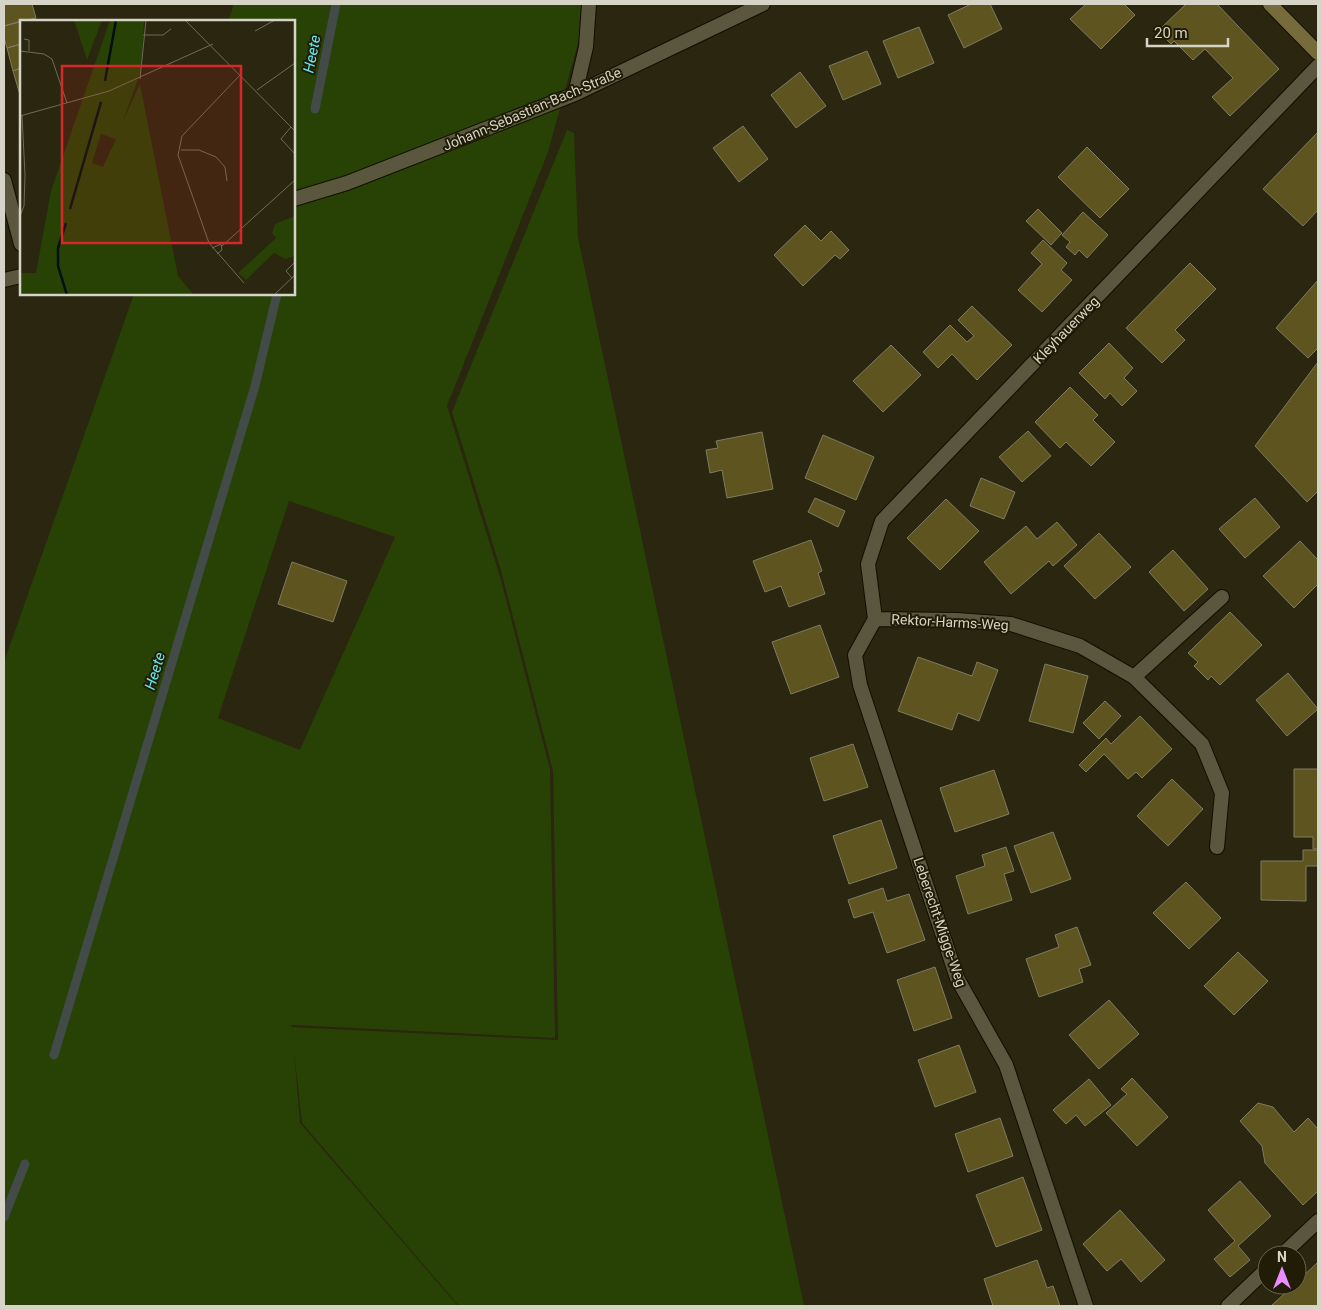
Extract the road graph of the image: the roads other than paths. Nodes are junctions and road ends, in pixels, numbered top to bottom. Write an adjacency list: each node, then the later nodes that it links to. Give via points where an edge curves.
1 (589, 4): 6 (street, via 586,47)
2 (764, 4): 6 (street, Johann-Sebastian-Bach-Straße)
3 (1270, 4): 4 (main road)
4 (1318, 53)
5 (1318, 66): 13 (street, Kleyhauerweg, via 882,521 868,564)
6 (575, 94): 8 (street, Johann-Sebastian-Bach-Straße, via 347,183)
7 (4, 180): 9 (street)
8 (295, 199)
9 (20, 240)
10 (20, 276): 11 (street)
11 (4, 280)
12 (1222, 597): 14 (street)
13 (875, 618): 14 (street, Rektor-Harms-Weg, via 1011,624 1080,646); 19 (street, Leberecht-Migge-Weg, via 855,655 860,685 957,978 1006,1065)
14 (1134, 676): 15 (street, Rektor-Harms-Weg, via 1202,744 1222,793)
15 (1217, 847)
16 (1318, 1221): 17 (street)
17 (1293, 1245)
18 (1257, 1278): 20 (street)
19 (1086, 1306)
20 (1228, 1306)

